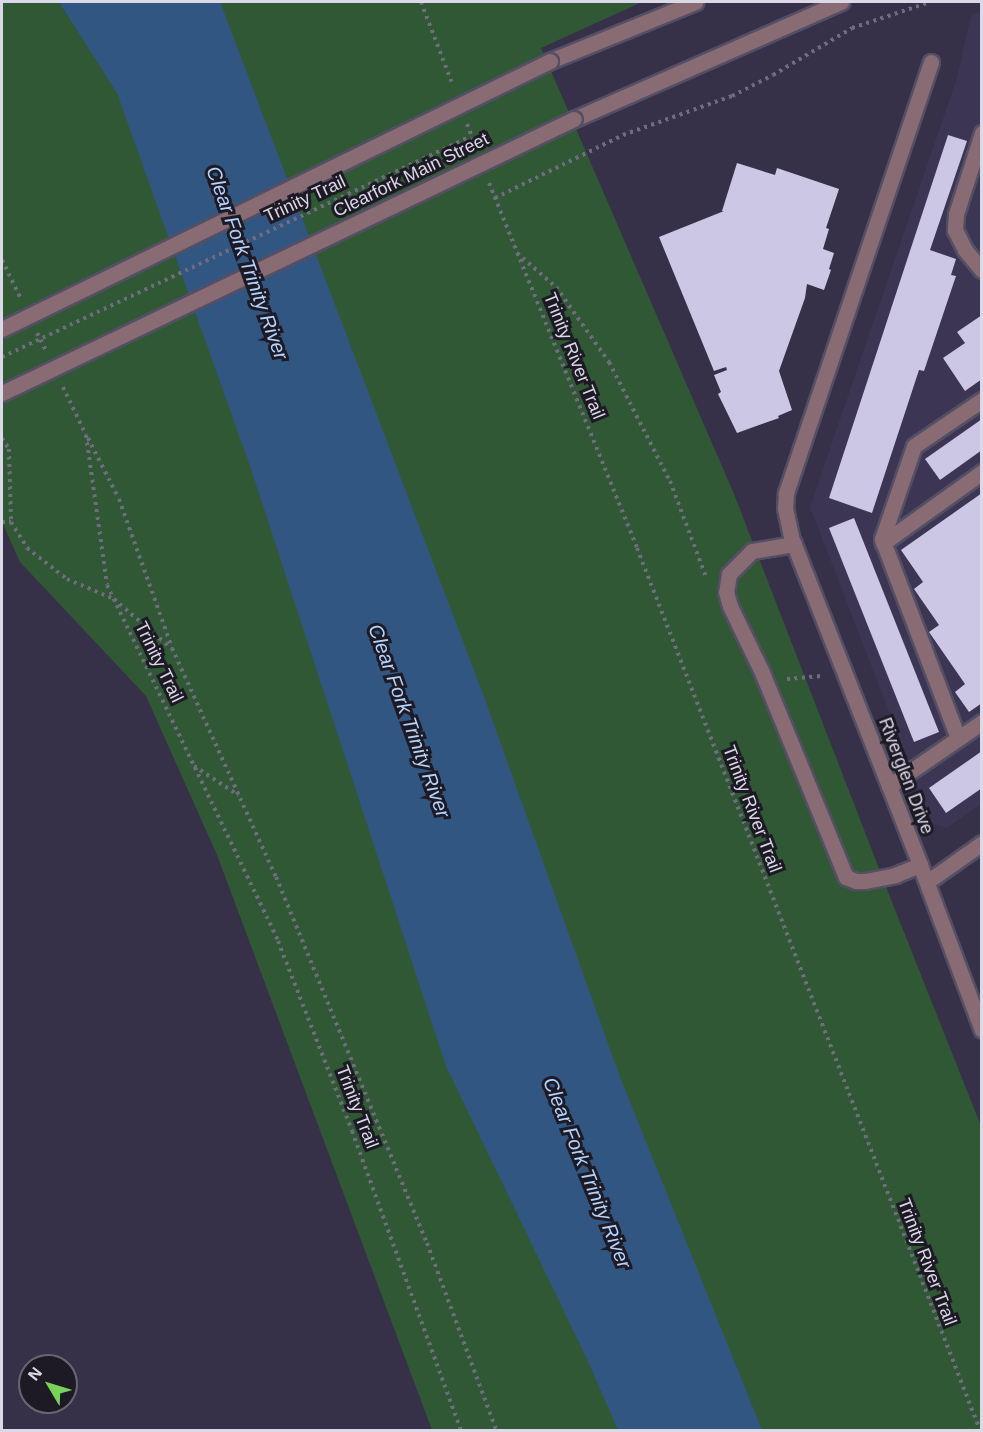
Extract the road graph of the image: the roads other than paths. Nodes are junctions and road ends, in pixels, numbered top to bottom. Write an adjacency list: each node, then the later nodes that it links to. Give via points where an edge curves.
1 (694, 2): 6 (street, bridge, via 550,62)
2 (841, 2): 7 (street, Clearfork Main Street, bridge, via 574,119)
3 (931, 63): 10 (street, Riverglen Drive, via 786,494 786,521)
4 (981, 133): 5 (street, via 956,214 955,230)
5 (981, 270)
6 (2, 329)
7 (2, 393)
8 (981, 400): 11 (street, via 914,446)
9 (981, 472): 11 (street)
10 (793, 541): 14 (street, Riverglen Drive); 16 (street, via 752,551 729,573 726,592 730,606 761,670 846,877 865,881)
11 (883, 543): 13 (street)
12 (981, 722): 13 (street)
13 (958, 738): 14 (street)
14 (889, 786): 16 (street, Riverglen Drive)
15 (981, 843): 17 (street)
16 (920, 865): 17 (street, Riverglen Drive)
17 (927, 882): 18 (street, Riverglen Drive)
18 (981, 1029)

